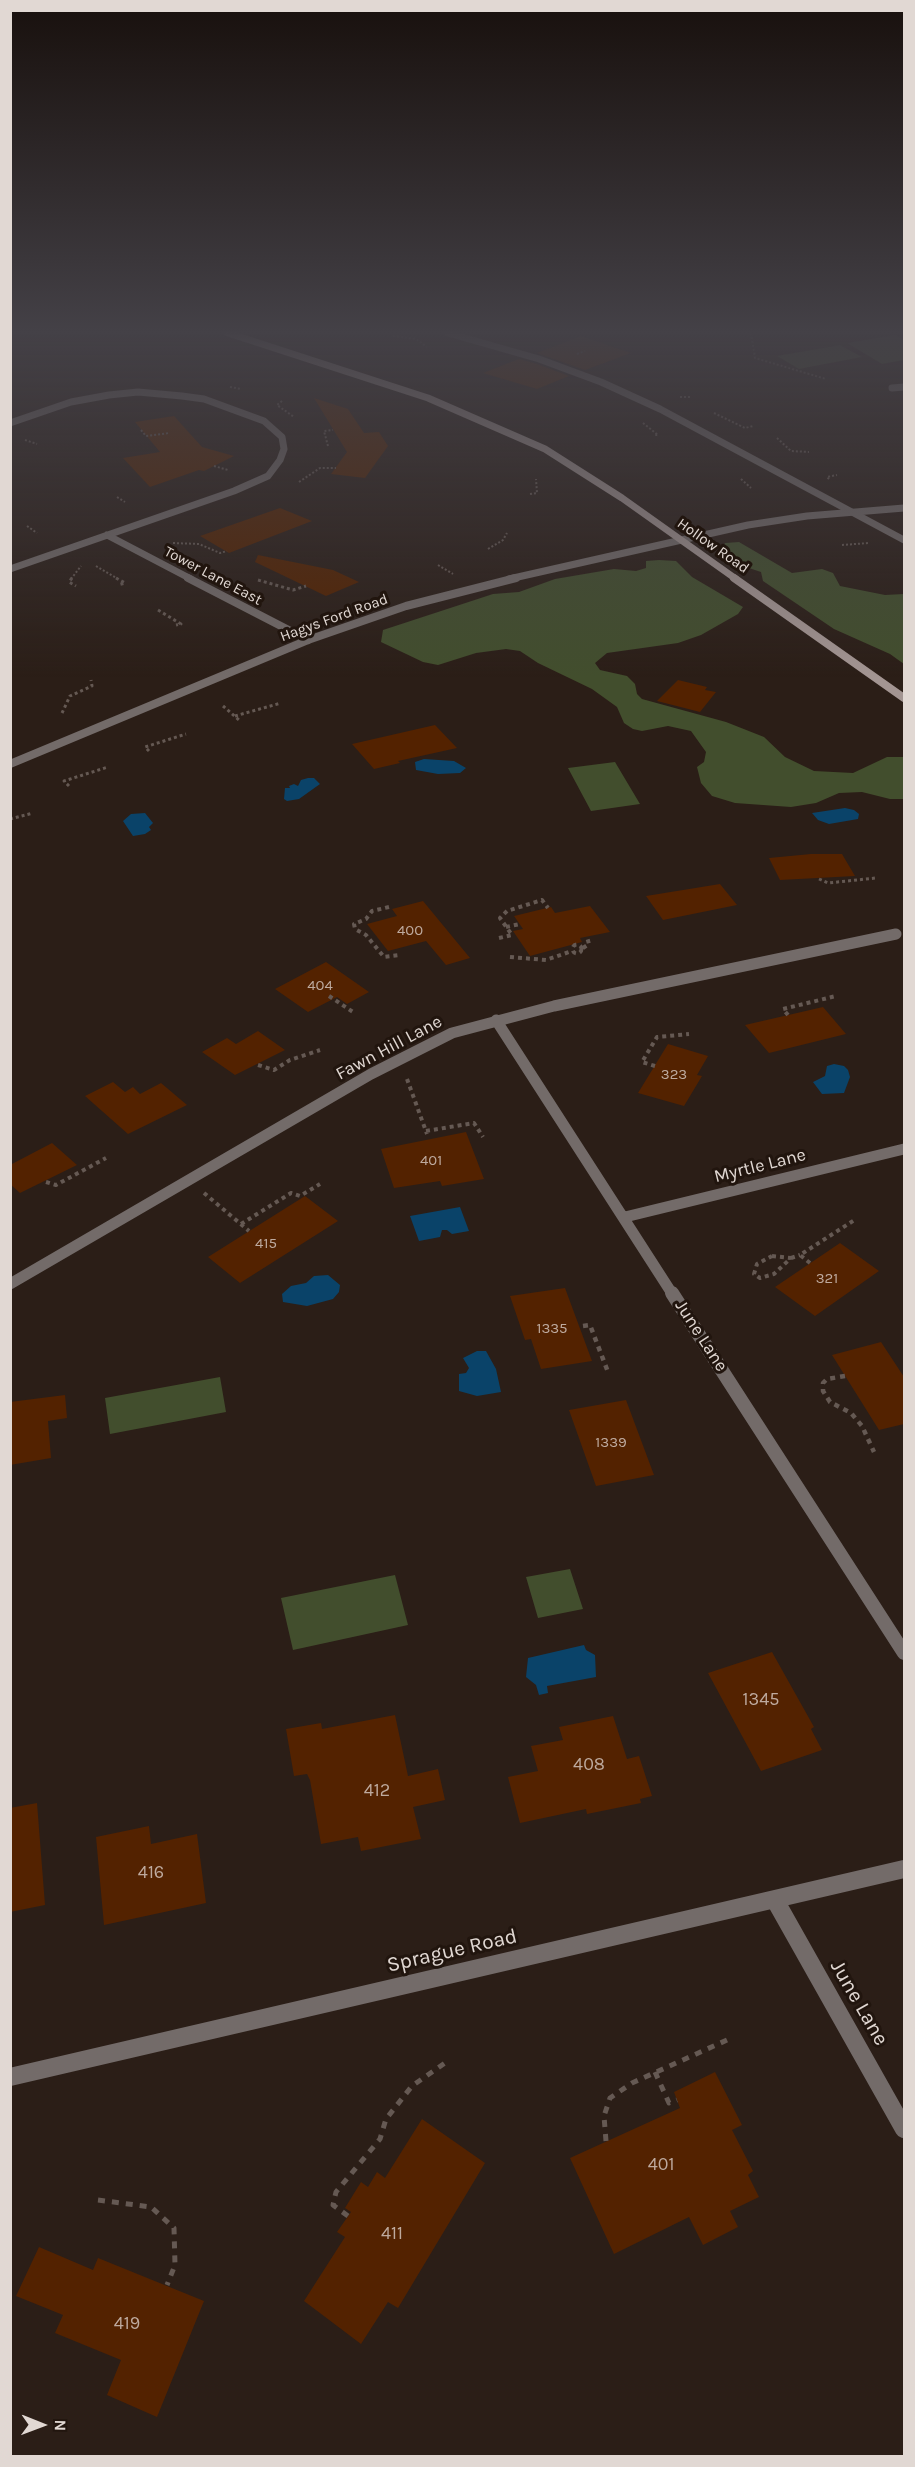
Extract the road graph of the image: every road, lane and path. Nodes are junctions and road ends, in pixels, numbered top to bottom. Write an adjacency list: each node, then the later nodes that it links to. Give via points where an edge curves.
1 (284, 448): 21 (street, via 268,476)
2 (540, 448): 22 (main road, Hollow Road, via 568,462)
3 (732, 448): 17 (street)
4 (789, 448): 5 (path)
5 (809, 452)
6 (214, 466): 8 (path)
7 (336, 468): 11 (path, via 320,468)
8 (228, 470)
9 (536, 479): 13 (path, via 537,492)
10 (741, 479): 12 (path)
11 (299, 482)
12 (752, 488)
13 (530, 494)
14 (117, 497): 15 (path)
15 (125, 502)
16 (904, 508): 17 (street, Hagys Ford Road)
17 (853, 512): 22 (street, Hagys Ford Road, via 778,520); 23 (street)
18 (27, 526): 19 (path)
19 (37, 533)
20 (507, 533): 25 (path)
21 (107, 535): 29 (street); 36 (street, Tower Lane East)
22 (682, 540): 36 (street, Hagys Ford Road, via 450,594); 38 (main road, Hollow Road)
23 (904, 540)
24 (173, 543): 26 (path, via 199,544 220,554)
25 (488, 549)
26 (227, 551)
27 (81, 566): 32 (path, via 69,582)
28 (96, 566): 31 (path, via 125,583)
29 (10, 569)
30 (258, 580): 33 (path, via 293,590)
31 (118, 585)
32 (76, 586)
33 (306, 586)
34 (158, 610): 35 (path, via 182,624)
35 (176, 625)
36 (308, 640): 46 (street, Hagys Ford Road)
37 (91, 680): 41 (path, via 92,686 70,696)
38 (904, 698)
39 (280, 703): 42 (path)
40 (223, 706): 42 (path)
41 (62, 713)
42 (235, 716): 43 (path)
43 (239, 720)
44 (186, 734): 45 (path, via 145,747)
45 (149, 751)
46 (10, 764)
47 (108, 767): 48 (path, via 64,781)
48 (69, 786)
49 (33, 813): 50 (path)
50 (10, 819)
51 (876, 878): 52 (path, via 828,883)
52 (819, 879)
53 (389, 907): 60 (path, via 372,911 354,924 355,929 366,935 384,957)
54 (548, 908): 56 (path, via 542,900 507,911 500,918)
55 (520, 924): 56 (path)
56 (506, 927): 59 (path, via 512,935)
57 (896, 934): 66 (street, Fawn Hill Lane)
58 (587, 937): 61 (path, via 590,944 583,948 574,946 572,951 546,960)
59 (499, 938)
60 (400, 956)
61 (510, 957)
62 (329, 996): 64 (path)
63 (836, 996): 65 (path, via 783,1009)
64 (353, 1012)
65 (788, 1015)
66 (496, 1020): 69 (street, Fawn Hill Lane, via 446,1036); 78 (street, June Lane)
67 (689, 1034): 71 (path, via 657,1037 642,1062)
68 (320, 1050): 70 (path, via 274,1070)
69 (396, 1060): 72 (path, via 406,1075 426,1132 474,1123); 75 (street, Fawn Hill Lane)
70 (258, 1065)
71 (655, 1066)
72 (483, 1137)
73 (904, 1149): 78 (street, Myrtle Lane)
74 (106, 1158): 76 (path, via 56,1185)
75 (188, 1181): 80 (path); 85 (street, Fawn Hill Lane)
76 (46, 1182)
77 (320, 1184): 80 (path, via 300,1196 291,1193)
78 (625, 1217): 90 (street, June Lane)
79 (856, 1219): 82 (path)
80 (241, 1224): 81 (path)
81 (249, 1231)
82 (800, 1255): 83 (path); 84 (path)
83 (791, 1258): 83 (path, via 772,1257 758,1264 754,1274 760,1278 774,1274)
84 (810, 1263)
85 (10, 1284)
86 (583, 1326): 87 (path, via 590,1325)
87 (608, 1372)
88 (845, 1376): 89 (path, via 827,1378 823,1391 830,1402 851,1413 862,1426)
89 (874, 1452)
90 (904, 1653)
91 (904, 1869): 92 (street, Sprague Road)
92 (775, 1900): 96 (street, Sprague Road); 98 (street, June Lane)
93 (727, 2040): 95 (path)
94 (445, 2062): 101 (path, via 412,2086 386,2119 380,2139 336,2192 333,2205)
95 (655, 2072): 97 (path, via 669,2103); 99 (path, via 610,2098 604,2116)
96 (10, 2077)
97 (677, 2100)
98 (904, 2129)
99 (606, 2141)
100 (98, 2199): 102 (path, via 151,2207 174,2228 175,2265)
101 (348, 2216)
102 (167, 2285)

